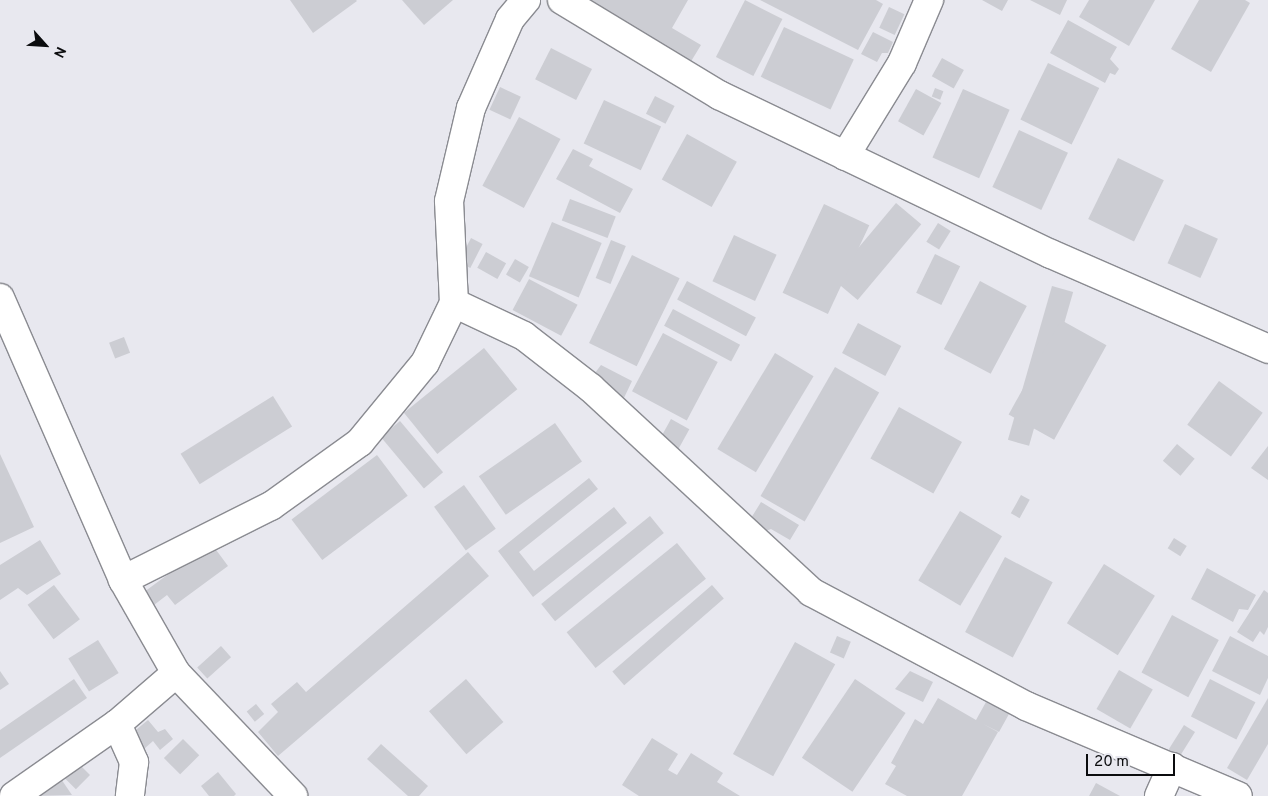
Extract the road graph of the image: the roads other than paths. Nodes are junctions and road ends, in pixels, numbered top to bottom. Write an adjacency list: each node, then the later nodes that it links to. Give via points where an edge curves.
1 (526, 0): 6 (street, via 510,19 471,108 449,202)
2 (562, 0): 4 (street, via 719,95)
3 (929, 0): 4 (street, via 902,63)
4 (845, 156): 7 (street, via 1051,254)
5 (0, 298): 8 (street)
6 (454, 303): 8 (street, via 425,363 360,442 272,506); 11 (street, via 524,336 590,388 811,592 1026,706)
7 (1268, 349)
8 (123, 580): 9 (street)
9 (176, 673): 10 (street); 14 (street)
10 (117, 724): 12 (street); 13 (street, via 134,762)
11 (1172, 767): 15 (street); 16 (street)
12 (14, 796)
13 (130, 796)
14 (293, 796)
15 (1159, 796)
16 (1238, 796)

